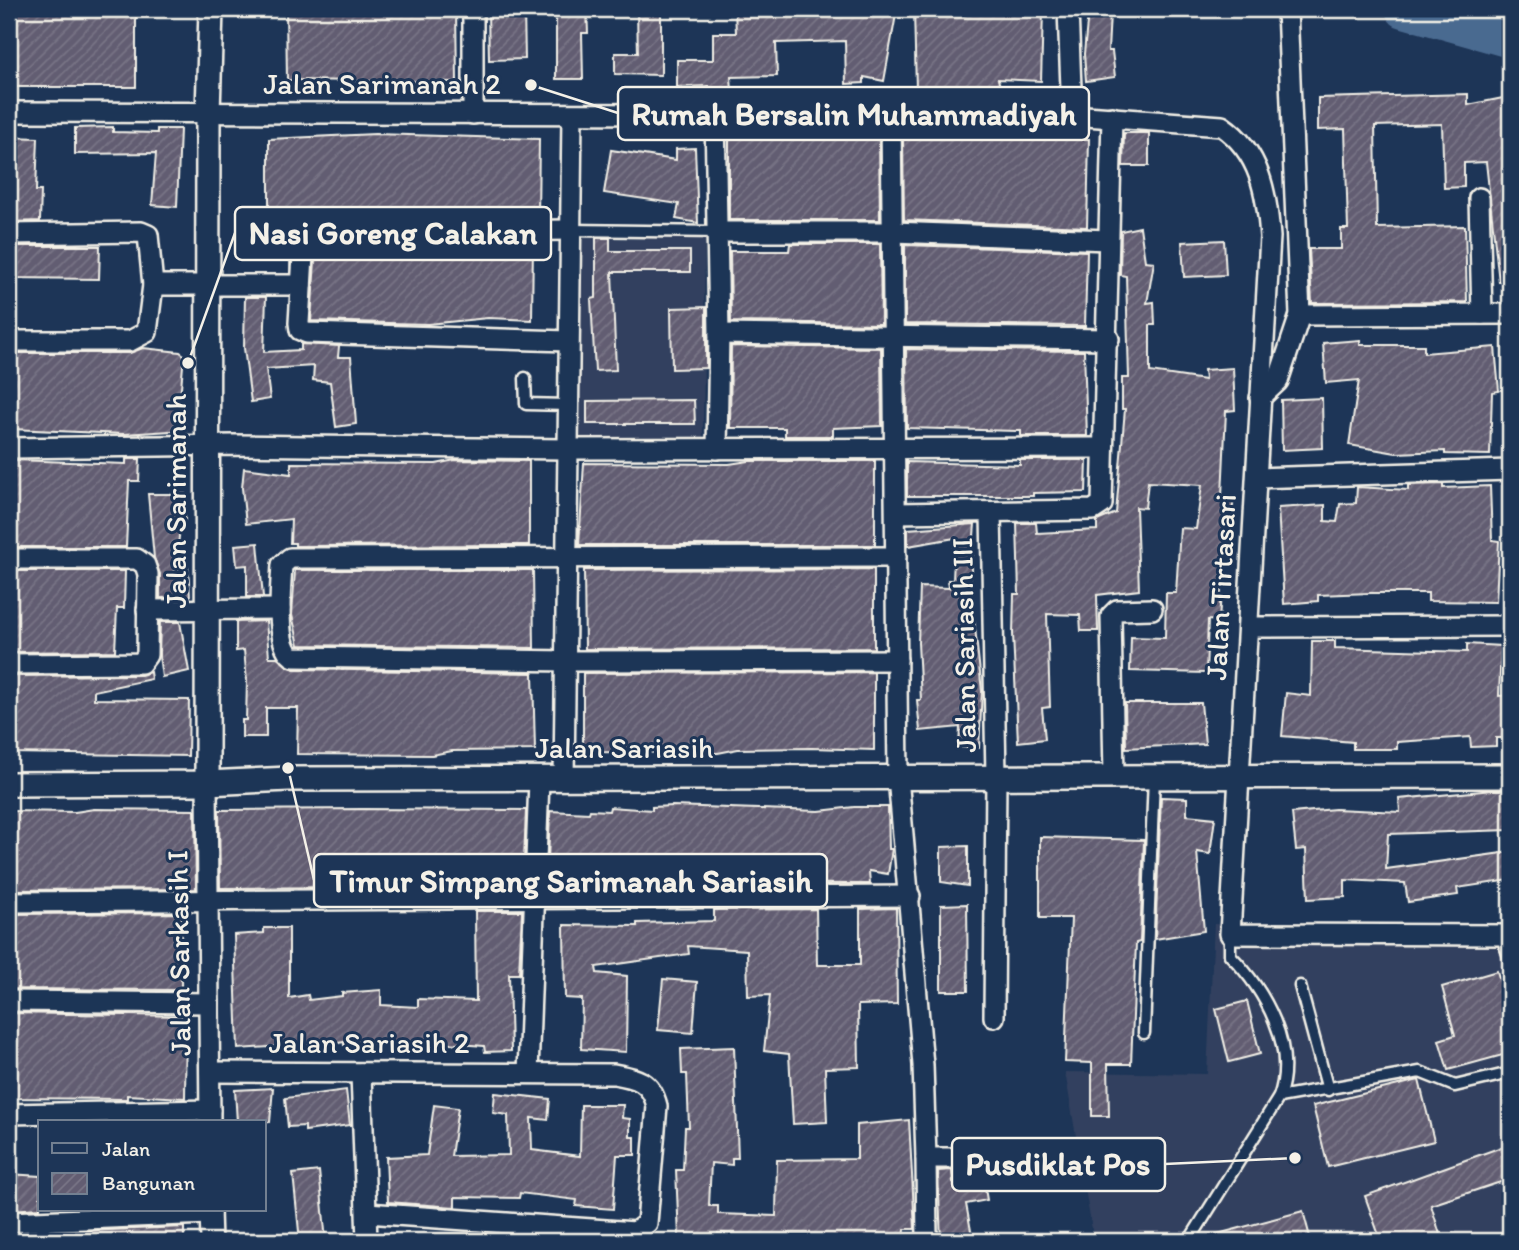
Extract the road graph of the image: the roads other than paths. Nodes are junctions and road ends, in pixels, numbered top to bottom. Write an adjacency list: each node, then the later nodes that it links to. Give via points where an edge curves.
1 (211, 9): 6 (street, Jalan Sarimanah)
2 (473, 9): 7 (street)
3 (1068, 9): 10 (street)
4 (1287, 9): 24 (street)
5 (9, 112): 6 (street, Jalan Sarimanah 2)
6 (208, 113): 7 (street, Jalan Sarimanah 2); 20 (street, Jalan Sarimanah)
7 (473, 114): 8 (street, Jalan Sarimanah 2)
8 (572, 115): 9 (street, Jalan Sarimanah 2); 14 (street)
9 (715, 115): 11 (street, Jalan Sarimanah 2); 15 (street)
10 (1072, 115): 11 (street, Jalan Sarimanah 2); 12 (street, Jalan Sarimanah 2)
11 (891, 116): 16 (street)
12 (1112, 117): 18 (street); 31 (street, Jalan Sarimanah 2, via 1222,126 1249,151 1268,202 1270,237)
13 (1479, 198): 22 (street)
14 (570, 230): 15 (lane); 21 (street, via 309,233 303,239); 29 (street)
15 (718, 232): 16 (street); 25 (street)
16 (893, 232): 18 (street); 26 (street)
17 (9, 234): 19 (street, via 141,232 150,240)
18 (1108, 240): 27 (street)
19 (153, 285): 20 (street); 28 (street, via 147,332 139,338)
20 (208, 285): 21 (street); 33 (street, Jalan Sarimanah)
21 (301, 285): 29 (street, via 299,327 307,333)
22 (1482, 314): 23 (street); 24 (street)
23 (1510, 314)
24 (1300, 315): 31 (street, via 1278,381)
25 (719, 334): 26 (street); 37 (street)
26 (895, 335): 27 (street); 38 (street)
27 (1109, 339): 35 (street)
28 (9, 341)
29 (568, 341): 32 (street)
30 (525, 378): 32 (lane, via 526,404)
31 (1260, 398): 40 (street, Jalan Tirtasari)
32 (568, 405): 36 (street)
33 (208, 447): 34 (street); 36 (street); 46 (street, Jalan Sarimanah)
34 (9, 448)
35 (1103, 448): 38 (street); 42 (street, via 1103,500 1097,509)
36 (567, 449): 37 (street); 43 (street)
37 (717, 449): 38 (street)
38 (896, 449): 41 (street)
39 (1510, 470): 40 (street)
40 (1257, 478): 51 (street, Jalan Tirtasari)
41 (896, 513): 42 (street); 44 (street)
42 (991, 513): 55 (street, Jalan Sariasih III)
43 (565, 556): 44 (street); 47 (street, via 290,558 282,565); 53 (street)
44 (896, 557): 52 (street)
45 (9, 559): 49 (street, via 137,559 147,569)
46 (208, 607): 47 (street); 49 (street); 63 (street, Jalan Sarimanah)
47 (280, 609): 53 (street, via 285,648 294,657)
48 (1152, 609): 56 (street, via 1117,610 1111,616)
49 (147, 610): 54 (street, via 147,655 137,664)
50 (1510, 626): 51 (street)
51 (1248, 627): 60 (street, Jalan Tirtasari)
52 (897, 660): 53 (street); 59 (street)
53 (567, 661): 62 (street)
54 (9, 664)
55 (996, 776): 56 (street, Jalan Sariasih); 59 (street, Jalan Sariasih); 75 (street, Jalan Sariasih III)
56 (1114, 776): 57 (street, Jalan Sariasih)
57 (1154, 776): 60 (street, Jalan Sariasih); 76 (lane)
58 (1510, 776): 60 (street, Jalan Sariasih)
59 (898, 777): 62 (street, Jalan Sariasih); 65 (street)
60 (1239, 778): 69 (street, Jalan Tirtasari)
61 (539, 780): 62 (street, Jalan Sariasih); 63 (street, Jalan Sariasih); 67 (street)
62 (564, 780)
63 (207, 783): 64 (street, Jalan Sariasih); 66 (street, Jalan Sarkasih I)
64 (9, 784)
65 (910, 897): 67 (street); 85 (street)
66 (207, 901): 67 (street); 68 (street); 74 (street, Jalan Sarkasih I)
67 (534, 901): 79 (street)
68 (9, 902)
69 (1230, 934): 70 (street); 82 (lane, via 1230,955 1249,974 1274,1019 1286,1078)
70 (1506, 935): 71 (lane)
71 (1510, 959)
72 (1300, 986): 81 (lane)
73 (9, 1001): 74 (street)
74 (209, 1003): 77 (street, Jalan Sarkasih I)
75 (994, 1017)
76 (1144, 1033)
77 (210, 1072): 78 (street, Jalan Sariasih 2); 84 (street, Jalan Sarkasih I)
78 (361, 1073): 79 (street, Jalan Sariasih 2); 88 (street)
79 (528, 1073): 90 (street, Jalan Sariasih 2, via 614,1074 637,1078 654,1092 657,1106 647,1223)
80 (1510, 1073): 81 (lane, via 1455,1086 1420,1072)
81 (1328, 1090): 82 (lane)
82 (1279, 1097): 94 (lane)
83 (9, 1114): 84 (street)
84 (210, 1116)
85 (926, 1158): 86 (street, via 996,1158); 93 (street)
86 (1007, 1172)
87 (210, 1212): 89 (street); 91 (street)
88 (367, 1213): 90 (street); 92 (street)
89 (9, 1222)
90 (631, 1236)
91 (211, 1241)
92 (367, 1241)
93 (927, 1241)
94 (1189, 1241)

